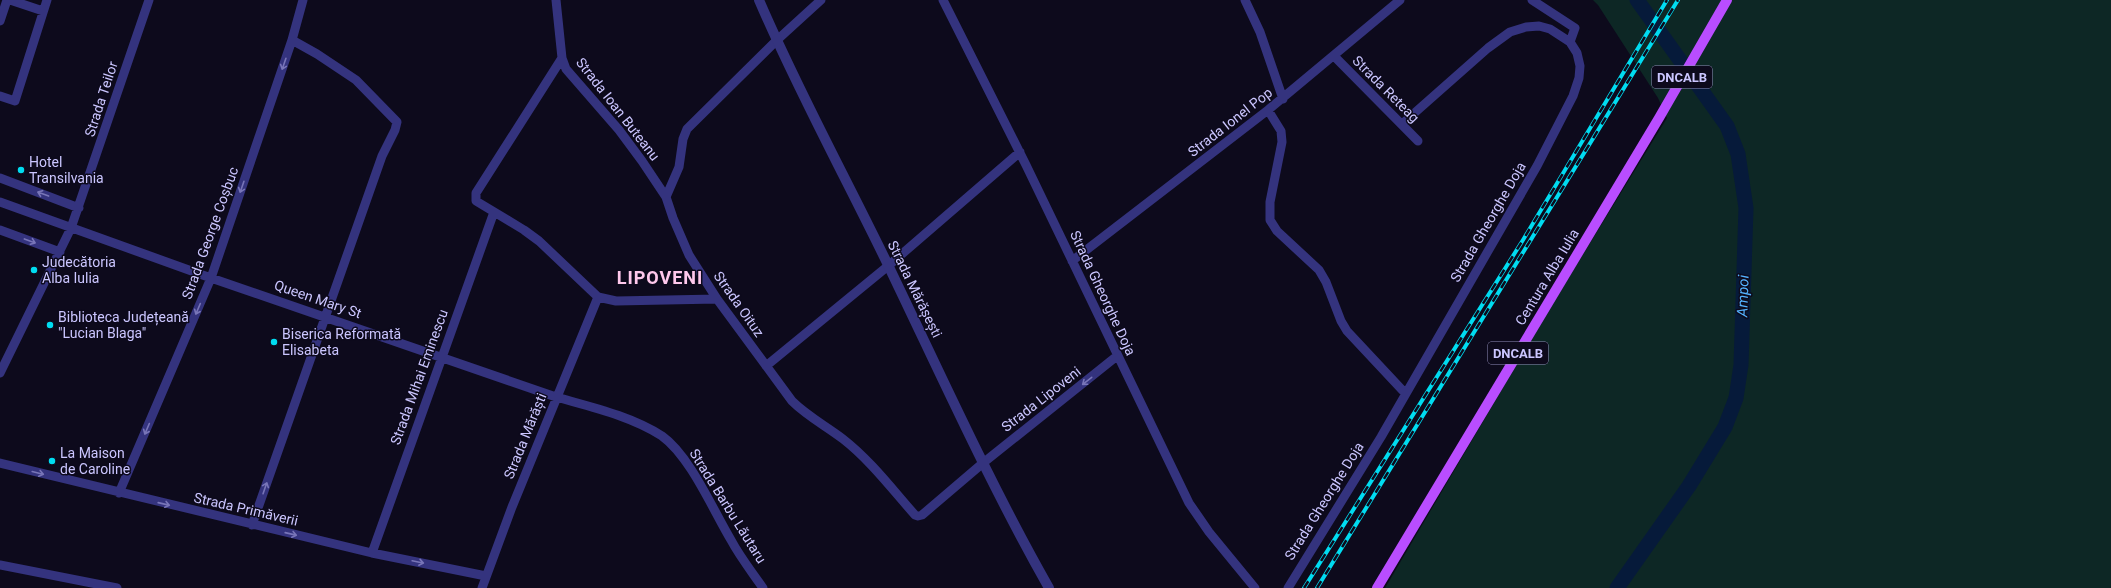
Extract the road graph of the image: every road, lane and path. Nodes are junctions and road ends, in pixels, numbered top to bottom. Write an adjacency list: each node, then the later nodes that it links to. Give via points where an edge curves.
1 (8, 0): 13 (street); 14 (street)
2 (46, 0): 13 (street)
3 (149, 0): 29 (street, Strada Teilor)
4 (303, 0): 15 (street, Strada George Coșbuc)
5 (556, 0): 19 (street, Strada Ioan Buteanu)
6 (759, 0): 16 (street, Strada Mărășești)
7 (820, 0): 16 (street)
8 (943, 0): 25 (street, Strada Gheorghe Doja)
9 (1245, 0): 21 (street, via 1260,32)
10 (1400, 0): 18 (street, Strada Ionel Pop)
11 (1532, 0): 17 (street, via 1574,28)
12 (1727, 0): 59 (main road, Centura Alba Iulia / DNCALB)
13 (42, 11): 20 (street, via 15,101)
14 (0, 21)
15 (292, 40): 36 (street, Strada George Coșbuc, one-way to 36); 39 (street, via 356,80 397,122 382,156)
16 (776, 41): 27 (street, via 687,129 680,167); 35 (street, Strada Mărășești)
17 (1570, 42): 23 (street, via 1550,29 1539,26 1510,32 1488,48); 44 (street, Strada Gheorghe Doja, via 1577,53 1580,66 1573,96 1537,166)
18 (1334, 56): 21 (street, Strada Ionel Pop); 23 (street, Strada Reteag)
19 (562, 58): 27 (street, Strada Ioan Buteanu, via 574,80 619,130); 30 (street, Strada Ioan Buteanu, via 476,192 474,198 479,204)
20 (0, 96)
21 (1283, 98): 22 (street, Strada Ionel Pop)
22 (1268, 110): 34 (street, Strada Ionel Pop); 44 (street, via 1281,131 1282,142 1270,202 1270,220 1277,231 1319,270 1347,331)
23 (1402, 124): 24 (street, Strada Reteag)
24 (1418, 141)
25 (1020, 152): 34 (street, Strada Gheorghe Doja); 35 (street)
26 (0, 178): 29 (street, one-way to 26)
27 (666, 197): 38 (street, Strada Oituz, via 689,255)
28 (0, 202): 31 (street, Queen Mary St)
29 (79, 208): 31 (street, Strada Teilor)
30 (494, 212): 37 (street, via 539,241); 40 (street, Strada Mihai Eminescu)
31 (71, 228): 33 (street, Strada Teilor); 36 (street, Queen Mary St)
32 (0, 230): 33 (street, one-way to 33)
33 (60, 252): 43 (street, Strada Teilor)
34 (1072, 261): 41 (street, Strada Gheorghe Doja)
35 (888, 266): 42 (street); 46 (street, Strada Mărășești)
36 (211, 278): 39 (street, Queen Mary St); 48 (street, Strada George Coșbuc, one-way to 48)
37 (598, 297): 38 (street, via 616,301); 45 (street, Strada Mărăști)
38 (717, 299): 42 (street, Strada Oituz)
39 (326, 316): 40 (street, Queen Mary St); 49 (street, one-way to 39)
40 (441, 356): 45 (street, Queen Mary St); 50 (street, Strada Mihai Eminescu)
41 (1117, 356): 46 (street, Strada Lipoveni, one-way to 46); 57 (street, Strada Gheorghe Doja, via 1189,503)
42 (766, 366): 46 (street, Strada Oituz, via 800,409 849,444 918,516)
43 (0, 373)
44 (1405, 393): 58 (street, Strada Gheorghe Doja, via 1381,437)
45 (556, 397): 52 (street, Strada Mărăști); 55 (street, Strada Barbu Lăutaru, via 636,423 671,444 692,472 734,546)
46 (983, 463): 56 (street, Strada Mărășești)
47 (0, 464): 48 (street, Strada Primăverii, one-way to 48)
48 (119, 493): 49 (street, Strada Primăverii, one-way to 49)
49 (252, 525): 50 (street, Strada Primăverii, one-way to 50)
50 (372, 553): 52 (street, Strada Primăverii, one-way to 52)
51 (0, 565): 53 (street)
52 (486, 576): 54 (street, Strada Mărăști)
53 (118, 588)
54 (482, 588)
55 (763, 588)
56 (1049, 588)
57 (1255, 588)
58 (1288, 588)
59 (1377, 588)

